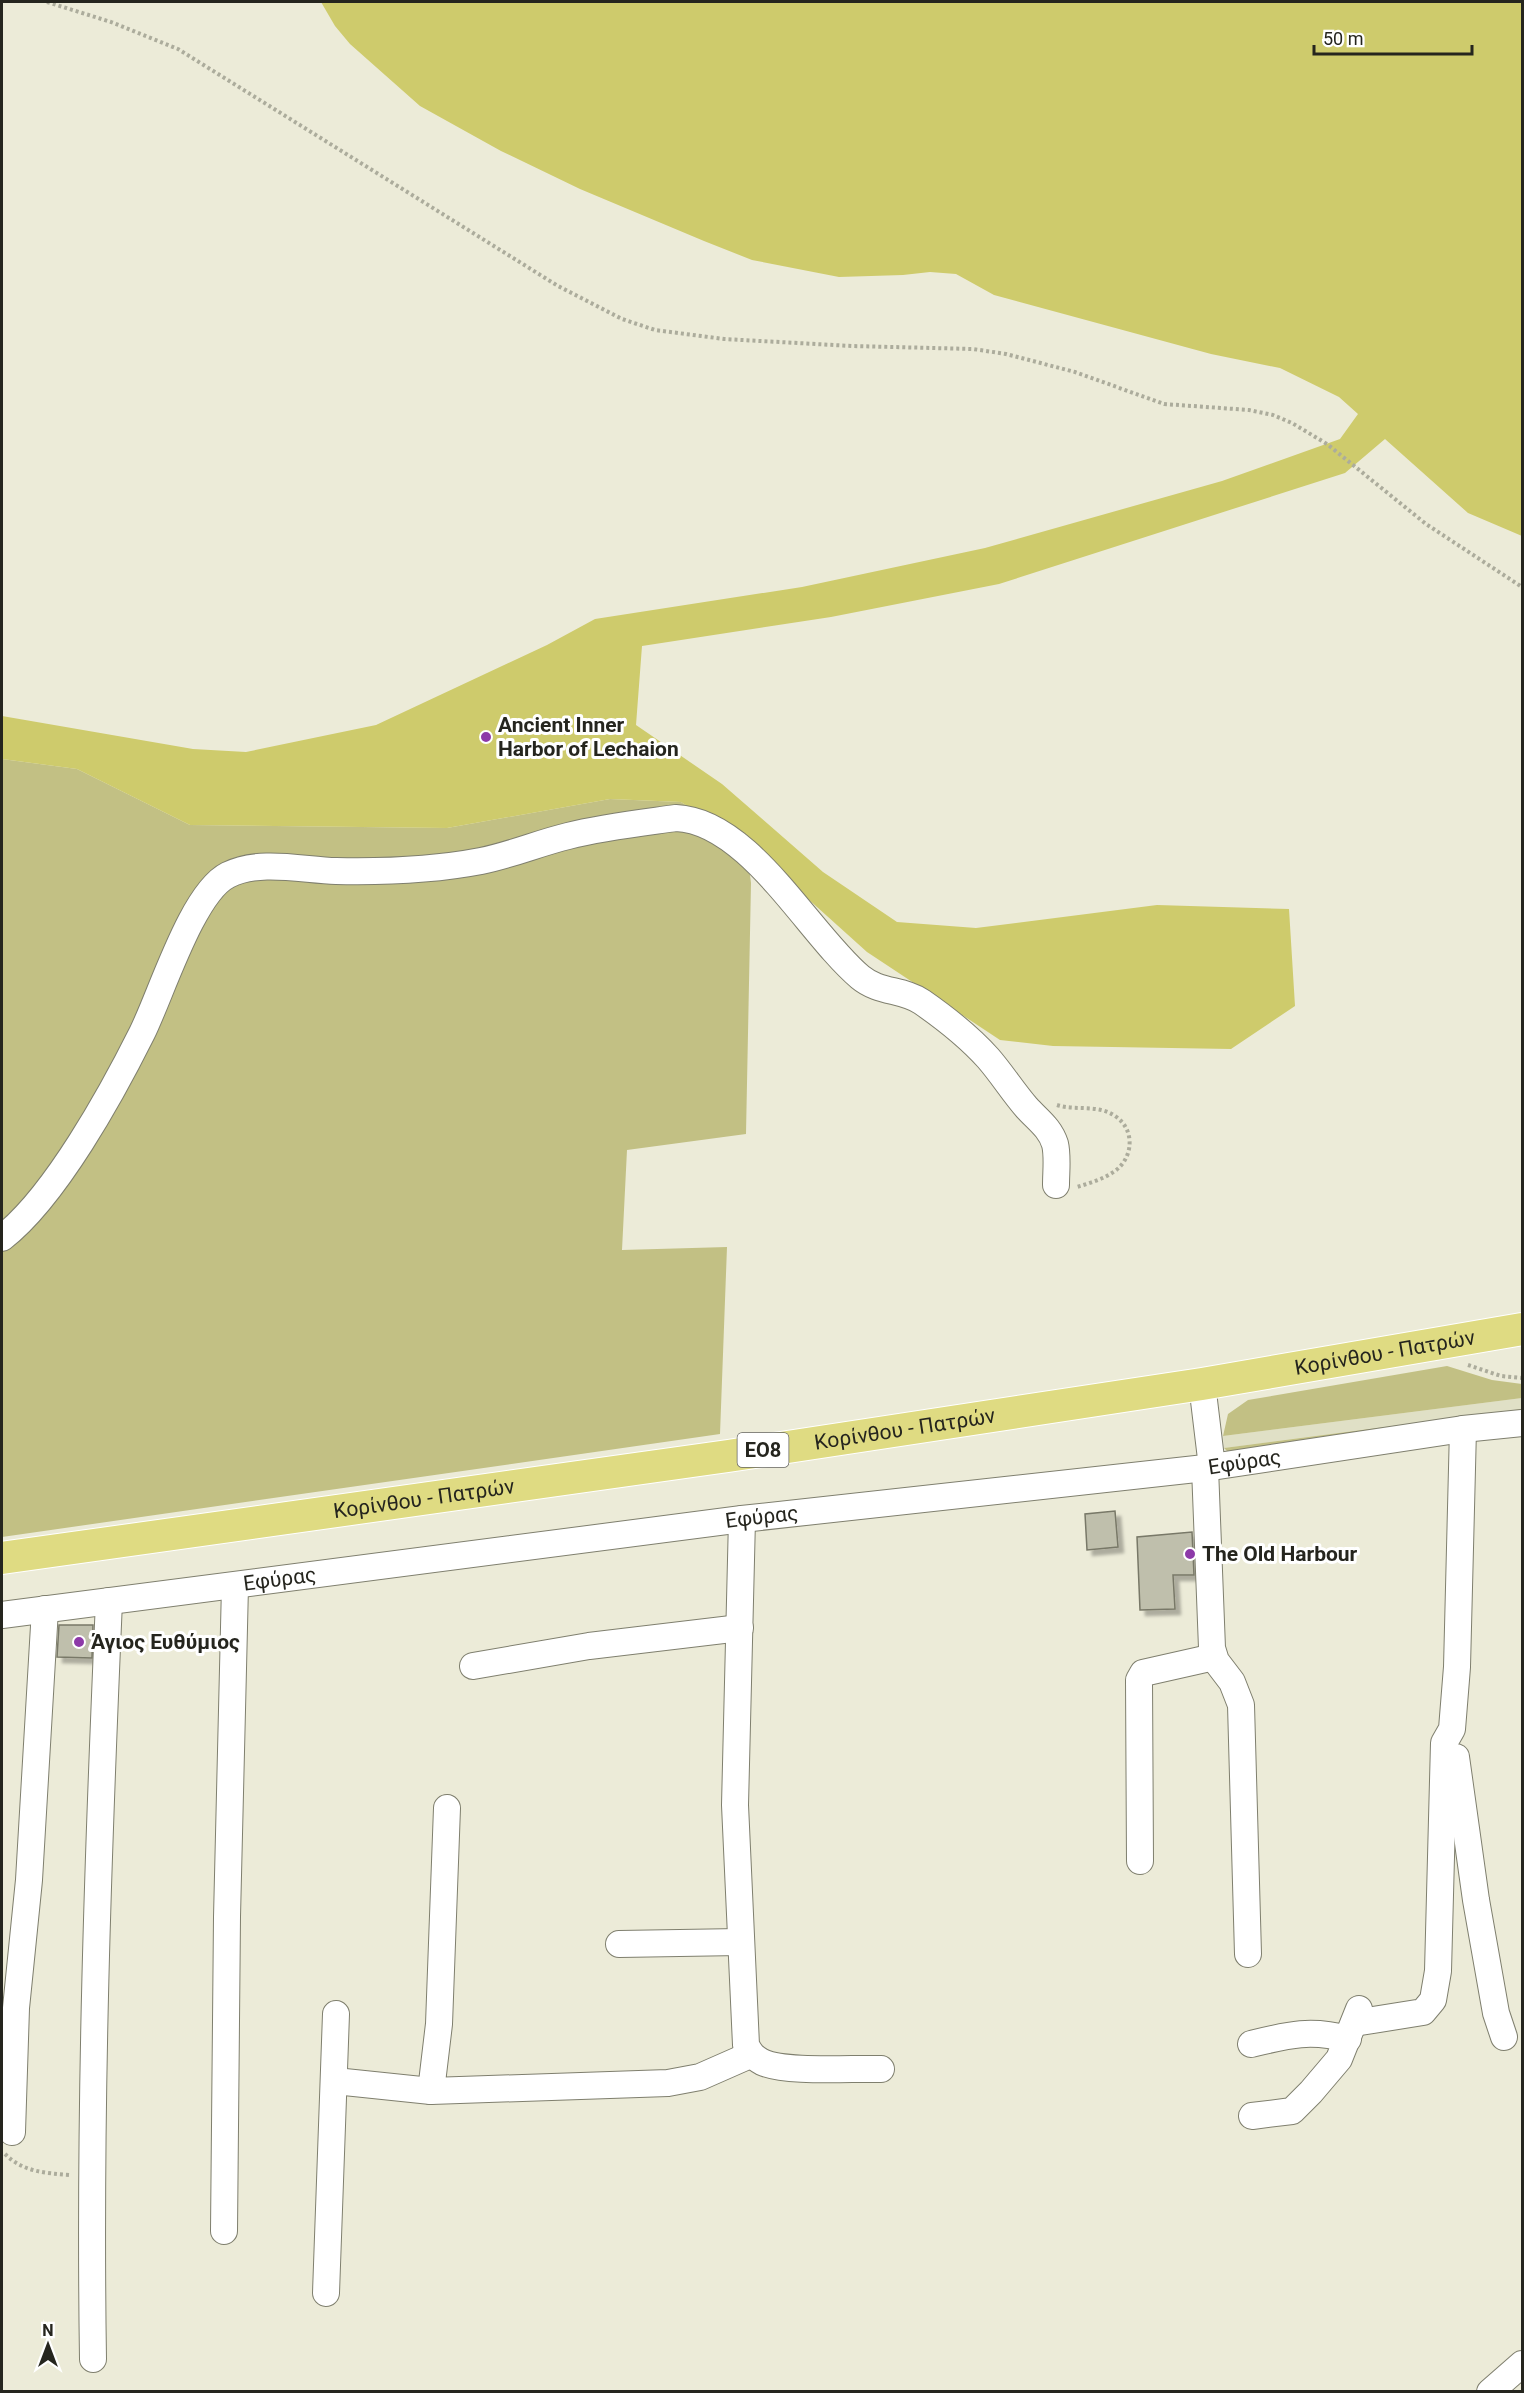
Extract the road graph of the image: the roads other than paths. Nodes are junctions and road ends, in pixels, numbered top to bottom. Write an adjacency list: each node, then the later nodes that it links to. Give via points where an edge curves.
1 (1056, 1185): 2 (street, via 1054,1143 1046,1126 986,1057 920,1001 877,989 861,978 776,882 729,839 692,818 676,818 566,836 480,861 373,871 250,868 227,875 196,912 142,1031 71,1155 43,1196)
2 (2, 1238)
3 (1522, 1329): 4 (main road, Κορίνθου - Πατρών / ΕΟ8)
4 (1202, 1384): 7 (street); 9 (main road, Κορίνθου - Πατρών / ΕΟ8, via 728,1456)
5 (1522, 1423): 6 (street, Εφύρας)
6 (1463, 1429): 7 (street, Εφύρας); 17 (street)
7 (1208, 1467): 8 (street, Εφύρας); 15 (street)
8 (742, 1519): 10 (street, Εφύρας); 14 (street)
9 (2, 1558)
10 (235, 1586): 11 (street, Εφύρας); 33 (street)
11 (109, 1601): 12 (street, Εφύρας); 35 (street, via 92,2177)
12 (45, 1609): 13 (street, Εφύρας); 32 (street, via 29,1880 16,2008)
13 (2, 1615)
14 (740, 1628): 16 (street, via 589,1646); 20 (street, via 735,1804)
15 (1214, 1657): 19 (street, via 1157,1668 1143,1673 1139,1680); 22 (street, via 1232,1682 1241,1705)
16 (473, 1666)
17 (1452, 1729): 24 (street, via 1444,1743 1438,1971 1433,2001 1423,2012); 25 (street, via 1476,1900 1496,2013)
18 (447, 1808): 30 (street, via 439,2024)
19 (1140, 1861)
20 (740, 1942): 21 (street); 27 (street, via 746,2045)
21 (619, 1944)
22 (1248, 1954)
23 (336, 2014): 29 (street)
24 (1354, 2024): 26 (street); 31 (street, via 1339,2059 1292,2111)
25 (1504, 2037)
26 (1251, 2044)
27 (750, 2055): 28 (street, via 764,2063 792,2067); 30 (street, via 700,2077 668,2083)
28 (880, 2069)
29 (335, 2080): 30 (street); 34 (street)
30 (431, 2091)
31 (1252, 2116)
32 (12, 2132)
33 (224, 2231)
34 (326, 2293)
35 (93, 2359)
36 (1522, 2364): 37 (street)
37 (1490, 2391)

